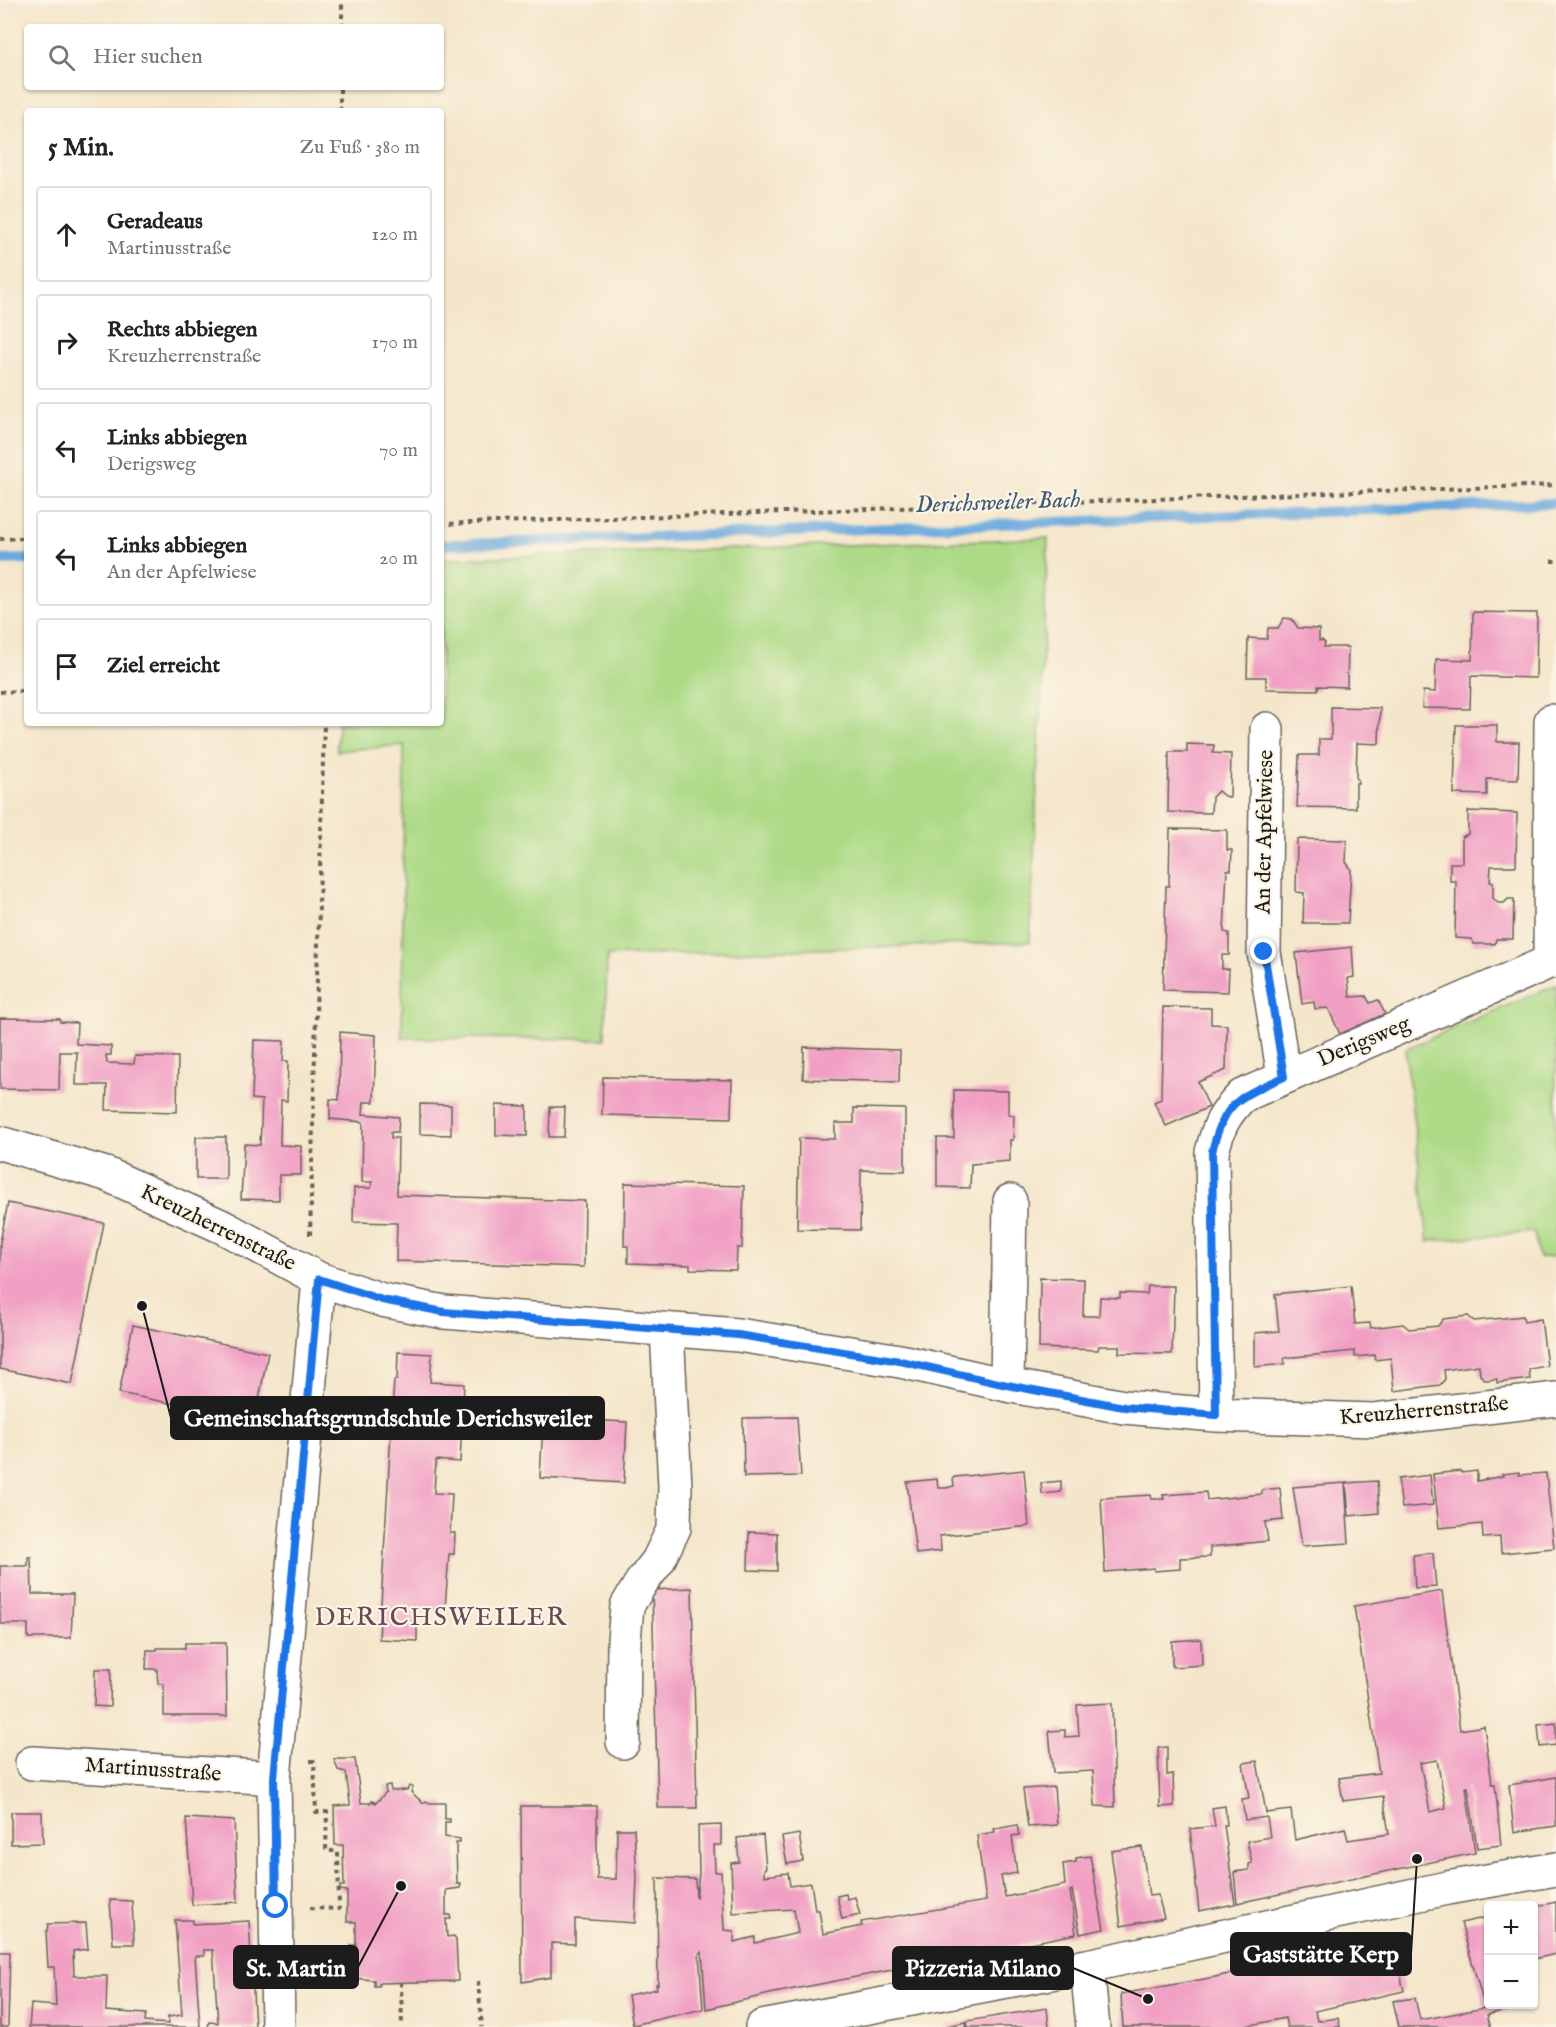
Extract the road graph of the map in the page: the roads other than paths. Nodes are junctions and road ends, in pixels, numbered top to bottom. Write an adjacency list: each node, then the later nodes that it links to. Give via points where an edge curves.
1 (1551, 721): 3 (street)
2 (1267, 729): 4 (street, An der Apfelwiese, via 1264,952)
3 (1553, 960): 4 (street, Derigsweg)
4 (1284, 1077): 11 (street, Derigsweg, via 1242,1096 1226,1113 1212,1152)
5 (0, 1143): 7 (street, Kreuzherrenstraße, via 106,1174 223,1227)
6 (1010, 1201): 9 (street)
7 (319, 1279): 8 (street, Kreuzherrenstraße, via 382,1300 444,1312); 14 (street)
8 (667, 1330): 9 (street, Kreuzherrenstraße, via 738,1335 900,1361); 12 (street, via 674,1528 658,1561 627,1606)
9 (1007, 1385): 11 (street, Kreuzherrenstraße, via 1124,1407)
10 (1556, 1399): 11 (street, Kreuzherrenstraße, via 1374,1420)
11 (1216, 1415)
12 (622, 1742)
13 (32, 1762): 14 (street, Martinusstraße)
14 (275, 1769): 17 (street)
15 (1556, 1869): 16 (street, via 1447,1888)
16 (1087, 1966): 18 (street); 19 (street)
17 (278, 2027)
18 (762, 2027)
19 (1092, 2027)

